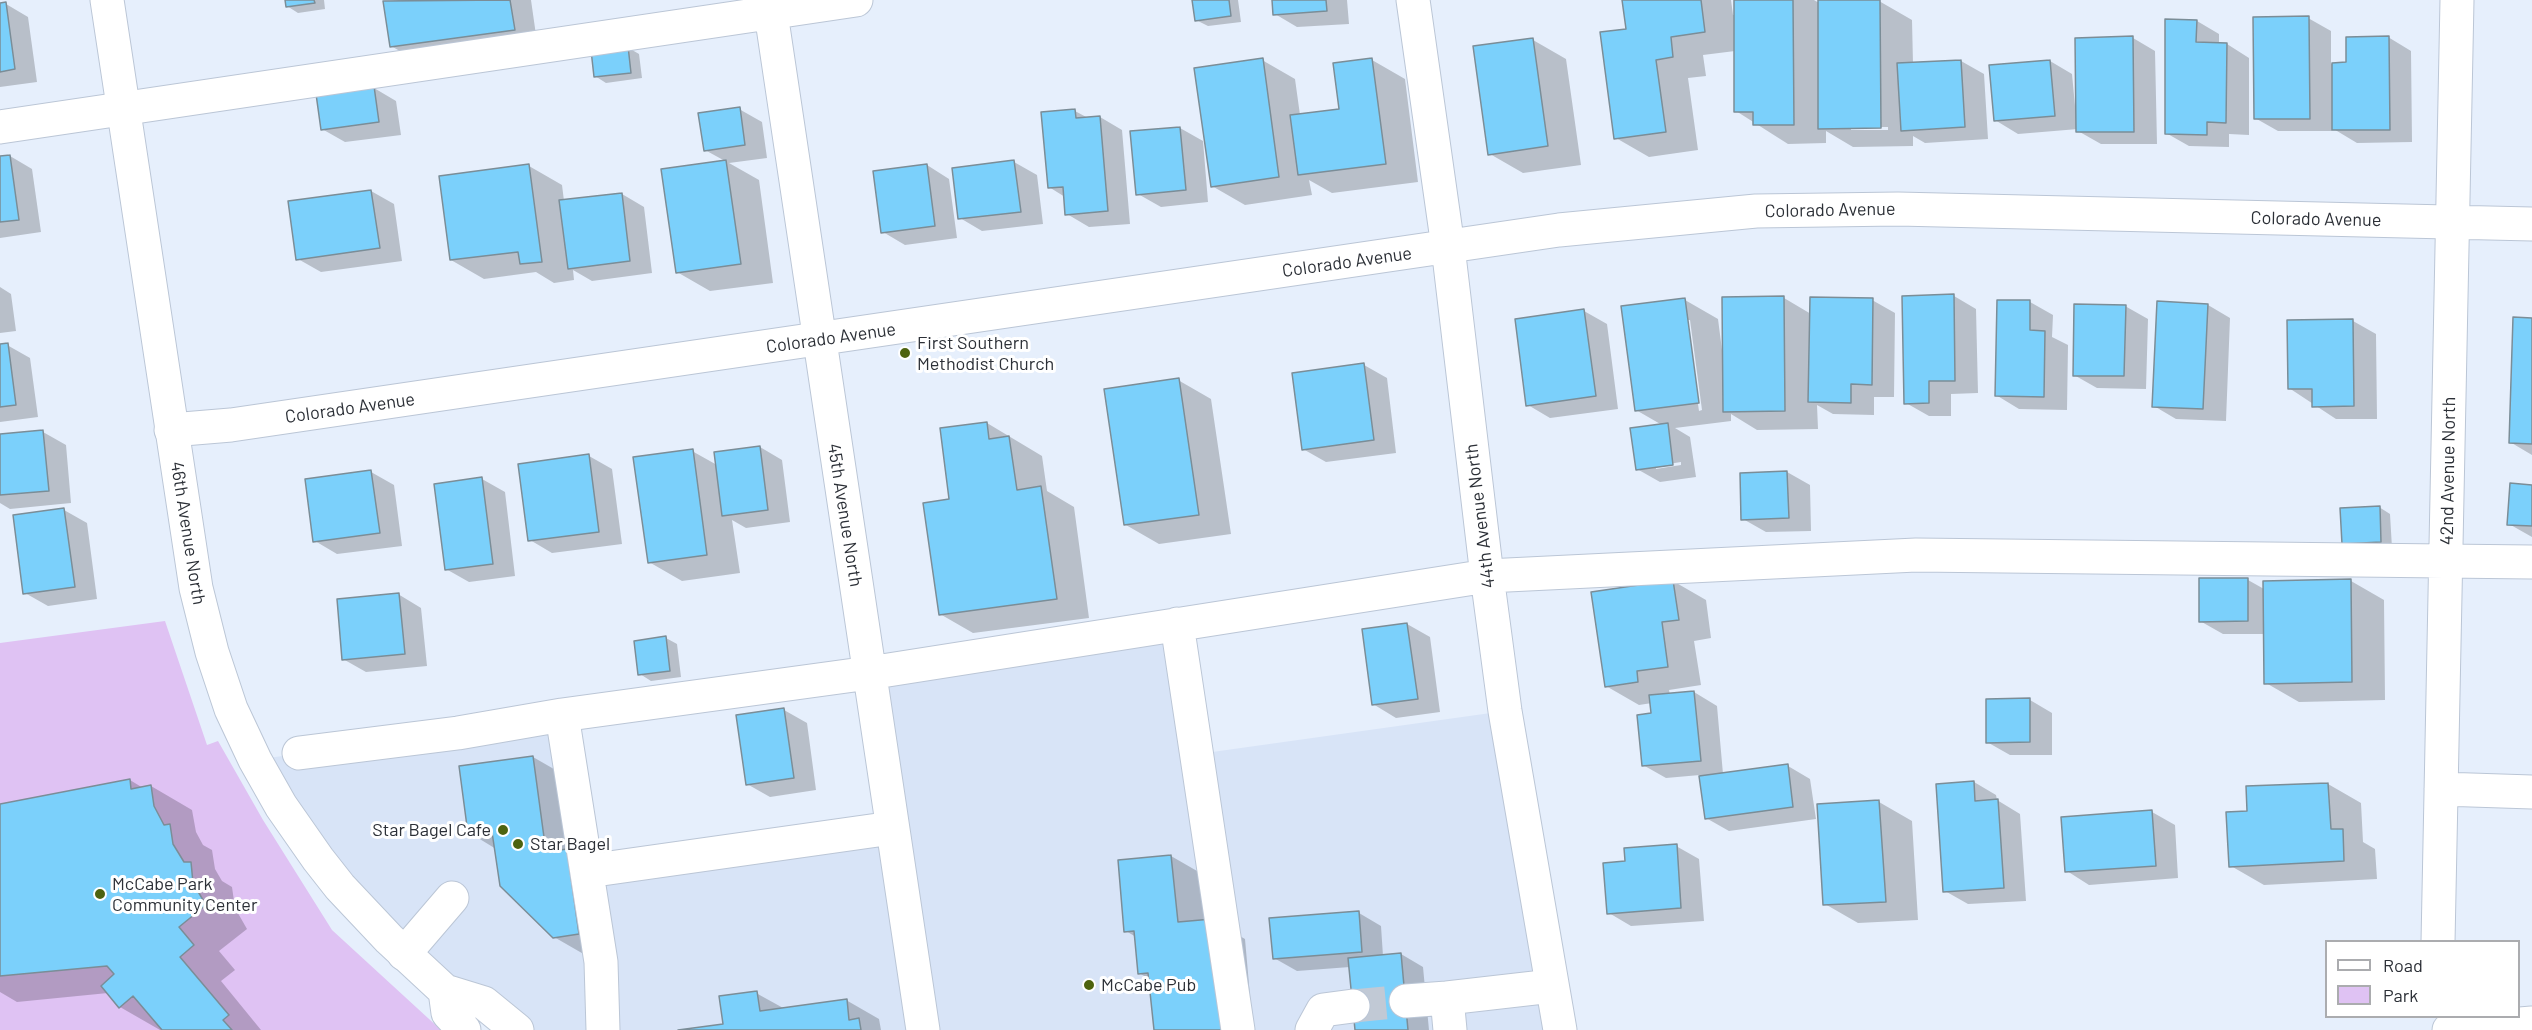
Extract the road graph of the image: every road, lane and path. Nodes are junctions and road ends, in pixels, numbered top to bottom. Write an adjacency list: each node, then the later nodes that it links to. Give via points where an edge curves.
1 (107, 0): 6 (street, 46th Avenue North)
2 (856, 0): 5 (street)
3 (1413, 0): 10 (street, 44th Avenue North)
4 (2457, 0): 8 (street, 42nd Avenue North)
5 (770, 6): 6 (street); 11 (street, 45th Avenue North)
6 (122, 108): 7 (street); 12 (street, 46th Avenue North)
7 (0, 126)
8 (2453, 223): 9 (street, Colorado Avenue); 10 (street, Colorado Avenue, via 1898,209 1756,211 1559,230); 13 (street, 42nd Avenue North)
9 (2532, 224)
10 (1448, 247): 11 (street, Colorado Avenue); 15 (street, 44th Avenue North)
11 (819, 340): 12 (street, Colorado Avenue, via 231,425); 17 (street, 45th Avenue North)
12 (171, 430): 26 (street, 46th Avenue North, via 203,621 242,735 318,860)
13 (2446, 560): 14 (street); 15 (street, via 1916,555); 20 (street, 42nd Avenue North)
14 (2532, 562)
15 (1487, 576): 16 (street); 27 (street, 44th Avenue North)
16 (1177, 624): 17 (street); 37 (street)
17 (869, 673): 18 (street); 22 (street, 45th Avenue North)
18 (562, 715): 19 (street); 23 (street)
19 (299, 753)
20 (2441, 789): 21 (street); 25 (street, 42nd Avenue North)
21 (2532, 792)
22 (892, 828): 23 (street); 36 (street, 45th Avenue North)
23 (588, 871): 35 (street, via 601,962)
24 (452, 898): 26 (street)
25 (2438, 940)
26 (404, 954): 28 (street, 46th Avenue North)
27 (1552, 986): 29 (street); 40 (street, 44th Avenue North)
28 (445, 990): 33 (street, via 448,1013); 34 (street, 46th Avenue North, via 483,1003)
29 (1447, 998): 30 (street); 39 (street)
30 (1406, 1001)
31 (1353, 1006): 38 (street, via 1323,1010)
32 (2532, 1023): 41 (street)
33 (464, 1030)
34 (517, 1030)
35 (603, 1030)
36 (923, 1030)
37 (1238, 1030)
38 (1311, 1030)
39 (1450, 1030)
40 (1560, 1030)
41 (2449, 1030)

